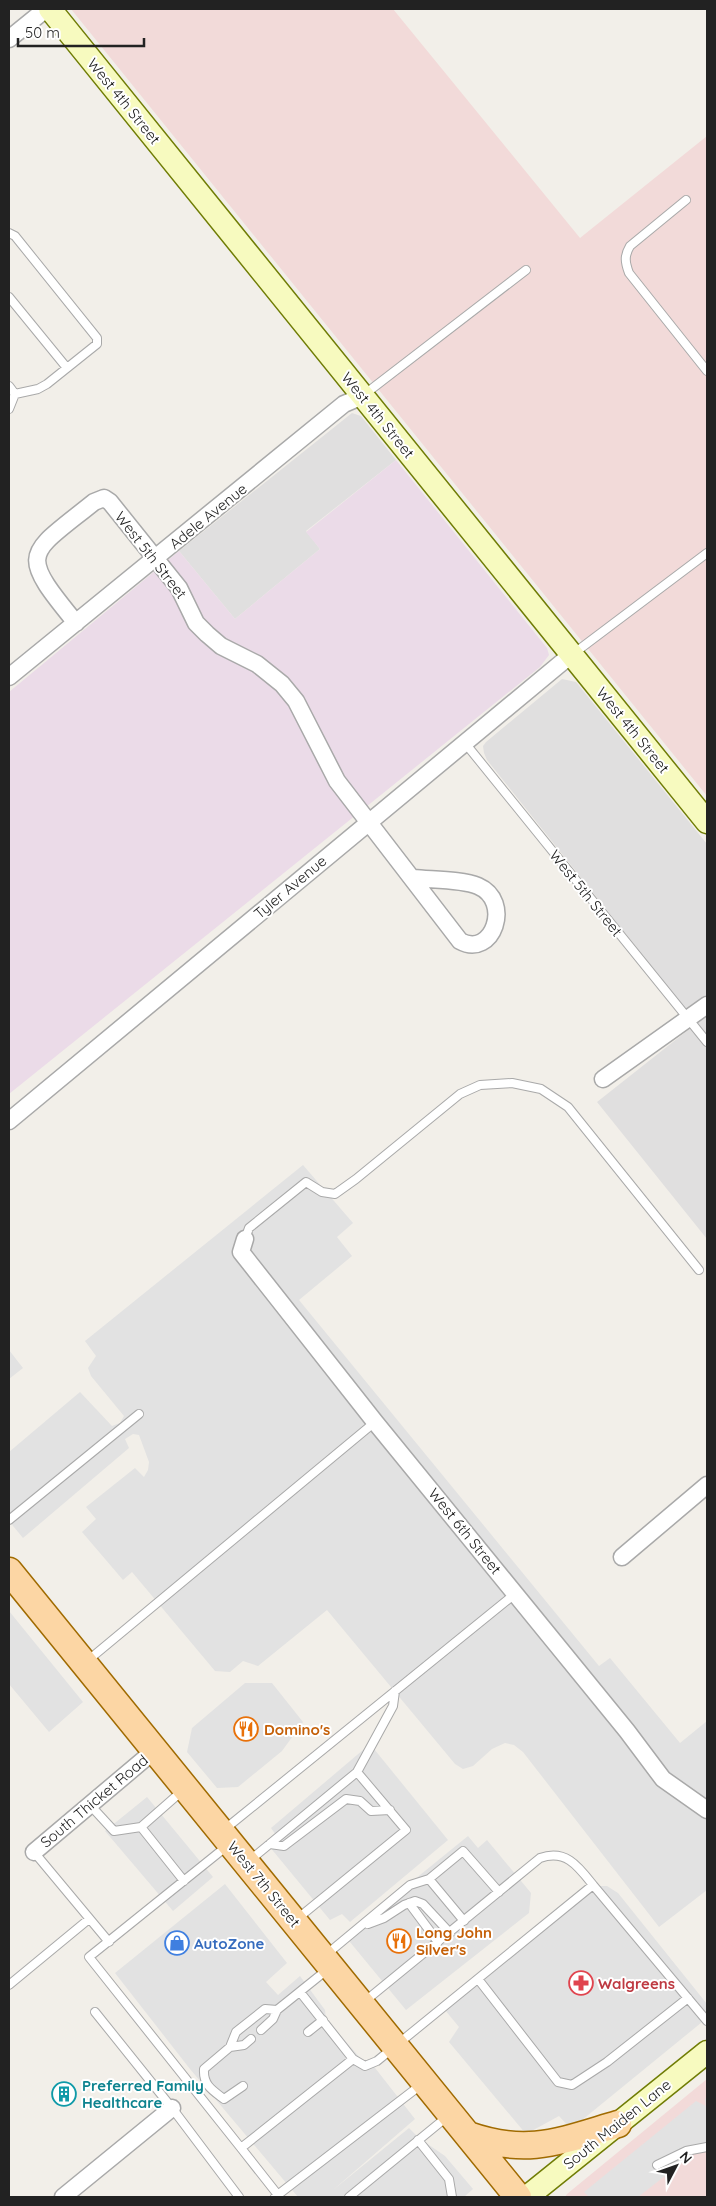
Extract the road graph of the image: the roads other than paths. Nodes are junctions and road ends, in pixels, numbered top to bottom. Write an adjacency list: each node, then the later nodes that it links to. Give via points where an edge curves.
1 (48, 9): 2 (street); 11 (street, West 4th Street)
2 (9, 39)
3 (686, 200): 8 (lane, via 630,246 625,254 626,263 629,273)
4 (9, 233): 7 (lane, via 15,236 97,338 96,344)
5 (526, 270): 11 (lane)
6 (9, 297): 7 (lane)
7 (67, 368): 10 (lane, via 38,389)
8 (707, 371)
9 (9, 386): 10 (lane)
10 (16, 394): 12 (lane)
11 (363, 396): 14 (street, Adele Avenue, via 344,404); 16 (street, West 4th Street)
12 (9, 409)
13 (707, 553): 16 (lane)
14 (156, 558): 15 (street, Adele Avenue); 15 (street, West 5th Street, via 110,502 104,498 94,502 43,544 36,558 36,566 45,583); 19 (street, West 5th Street, via 180,588 196,623 206,634 221,646 257,664 282,684 296,701 337,781)
15 (76, 623): 17 (street, Adele Avenue)
16 (572, 654): 18 (street, Tyler Avenue); 20 (street, West 4th Street)
17 (9, 677)
18 (465, 743): 19 (street, Tyler Avenue); 23 (lane, West 5th Street)
19 (369, 821): 21 (street, West 5th Street); 26 (street, Tyler Avenue)
20 (707, 822)
21 (413, 878): 21 (street, West 5th Street, via 460,941 468,946 486,939 495,928 496,905 488,892 477,885)
22 (707, 1005): 23 (street)
23 (689, 1019): 24 (lane, West 5th Street); 25 (street)
24 (707, 1042)
25 (603, 1079)
26 (9, 1121)
27 (245, 1239): 28 (lane, via 249,1228 306,1182 322,1192 335,1194 460,1094 480,1085 512,1083 541,1089 568,1107); 30 (street, West 6th Street, via 241,1252)
28 (699, 1270)
29 (139, 1414): 32 (lane)
30 (375, 1422): 35 (street, West 6th Street); 36 (lane)
31 (707, 1485): 33 (street)
32 (9, 1520)
33 (622, 1557)
34 (9, 1571): 36 (main road, West 7th Street)
35 (516, 1593): 37 (lane); 43 (street, West 6th Street, via 663,1779)
36 (84, 1664): 38 (main road, West 7th Street)
37 (395, 1691): 39 (lane, via 393,1706); 45 (lane)
38 (155, 1750): 40 (main road, West 7th Street); 41 (street, South Thicket Road)
39 (357, 1772): 42 (lane); 46 (lane)
40 (186, 1788): 44 (lane); 45 (main road, West 7th Street)
41 (90, 1805): 44 (lane, via 114,1831); 47 (street, South Thicket Road)
42 (390, 1810): 46 (lane, via 371,1811 360,1801 346,1799 284,1846); 55 (lane, via 406,1830)
43 (707, 1810)
44 (141, 1827): 50 (lane)
45 (226, 1838): 48 (main road, West 7th Street); 50 (lane)
46 (270, 1844): 48 (lane)
47 (34, 1852): 54 (lane)
48 (247, 1863): 55 (main road, West 7th Street)
49 (429, 1879): 52 (lane, via 463,1851); 56 (lane); 57 (lane, via 410,1885)
50 (184, 1881): 59 (lane)
51 (593, 1885): 52 (lane, via 569,1858 550,1854 540,1858); 62 (lane); 65 (lane)
52 (499, 1892): 56 (lane)
53 (409, 1903): 57 (lane, via 384,1918); 58 (lane, via 423,1904); 60 (lane)
54 (89, 1919): 59 (lane); 63 (lane)
55 (294, 1921): 61 (main road, West 7th Street)
56 (464, 1921): 58 (lane)
57 (363, 1925): 61 (lane)
58 (450, 1933): 60 (lane)
59 (109, 1942): 86 (lane, via 89,1957)
60 (438, 1942): 66 (lane)
61 (327, 1962): 64 (lane); 66 (main road, West 7th Street)
62 (478, 1979): 65 (lane, via 558,2082 572,2085 607,2062); 74 (lane)
63 (9, 1985)
64 (300, 1992): 67 (lane); 69 (lane)
65 (688, 1998): 70 (lane)
66 (362, 2005): 74 (main road, West 7th Street)
67 (277, 2010): 71 (lane); 75 (lane, via 264,2009 236,2032)
68 (95, 2012): 80 (lane)
69 (323, 2020): 72 (lane); 77 (lane)
70 (707, 2021)
71 (261, 2030)
72 (308, 2032)
73 (251, 2039): 75 (lane)
74 (396, 2046): 77 (lane, via 375,2063 365,2066); 78 (main road, West 7th Street)
75 (230, 2047): 79 (lane, via 204,2069 204,2077 207,2086 224,2099)
76 (707, 2052): 82 (street, South Maiden Lane)
77 (353, 2059): 86 (lane)
78 (425, 2082): 81 (main road, West 7th Street); 89 (lane)
79 (243, 2086)
80 (172, 2108): 90 (street); 91 (lane)
81 (449, 2114): 83 (main road, West 7th Street); 84 (lane)
82 (618, 2124): 83 (main road, via 553,2143 518,2146 499,2145); 95 (street, South Maiden Lane)
83 (468, 2135): 94 (main road, West 7th Street)
84 (418, 2140): 88 (lane, via 449,2179); 92 (lane)
85 (707, 2147): 87 (lane, via 686,2151)
86 (241, 2148): 89 (lane)
87 (657, 2165)
88 (452, 2194): 93 (lane)
89 (276, 2196)
90 (64, 2197)
91 (240, 2197)
92 (349, 2197)
93 (444, 2197)
94 (518, 2197)
95 (528, 2197)

